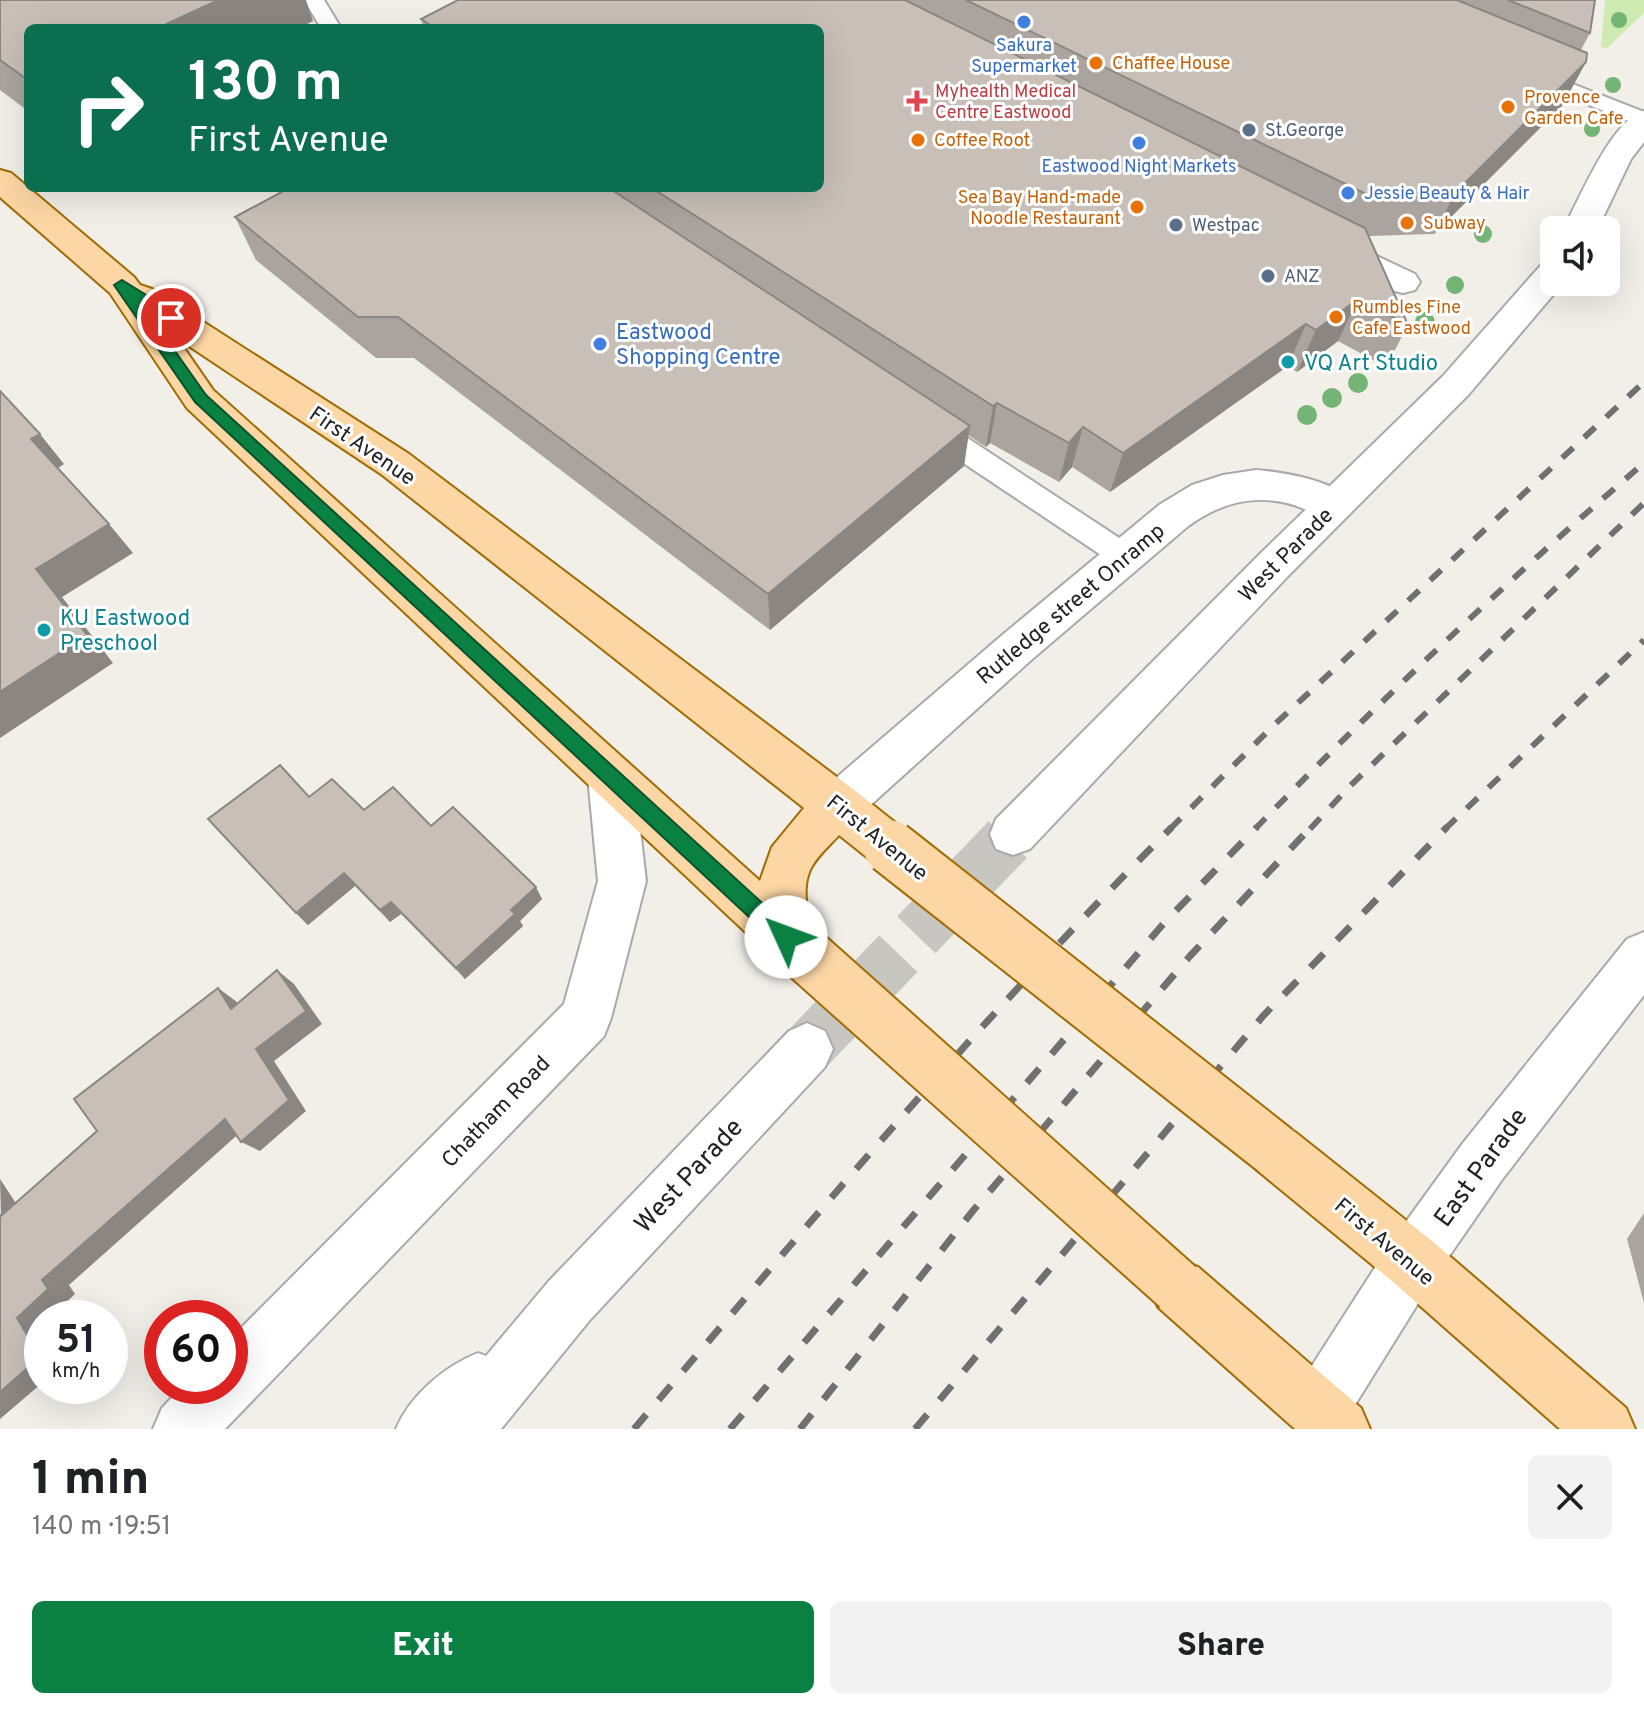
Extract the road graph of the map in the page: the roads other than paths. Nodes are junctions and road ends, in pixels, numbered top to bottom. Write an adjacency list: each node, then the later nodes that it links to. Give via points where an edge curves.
1 (314, 0): 2 (lane)
2 (329, 24)
3 (1506, 63): 4 (lane)
4 (1644, 120): 6 (street, via 1616,158)
5 (0, 180): 9 (main road)
6 (1587, 216)
7 (1307, 233): 8 (street)
8 (1403, 282)
9 (122, 285): 14 (main road, via 200,399); 15 (main road, First Avenue, via 395,464)
10 (1540, 288): 12 (street, West Parade, via 1456,385)
11 (910, 414): 13 (lane)
12 (1334, 505): 13 (street, Rutledge street Onramp, via 1294,488 1239,487 1204,496); 16 (street, West Parade)
13 (1126, 557): 15 (street, Rutledge street Onramp)
14 (611, 777): 17 (main road); 22 (street, Chatham Road, via 622,881 586,1018)
15 (838, 805): 17 (main road, via 793,851 781,884); 20 (main road, First Avenue, bridge)
16 (1013, 834)
17 (786, 937): 24 (main road, bridge, via 1178,1287)
18 (1644, 956): 20 (street, East Parade)
19 (807, 1049): 21 (street, West Parade)
20 (1412, 1261): 24 (street, East Parade); 28 (main road, First Avenue)
21 (569, 1301): 26 (street, West Parade); 27 (street, West Parade)
22 (248, 1363)
23 (207, 1404): 25 (street)
24 (1321, 1423)
25 (183, 1429)
26 (426, 1429)
27 (463, 1429)
28 (1605, 1429)

